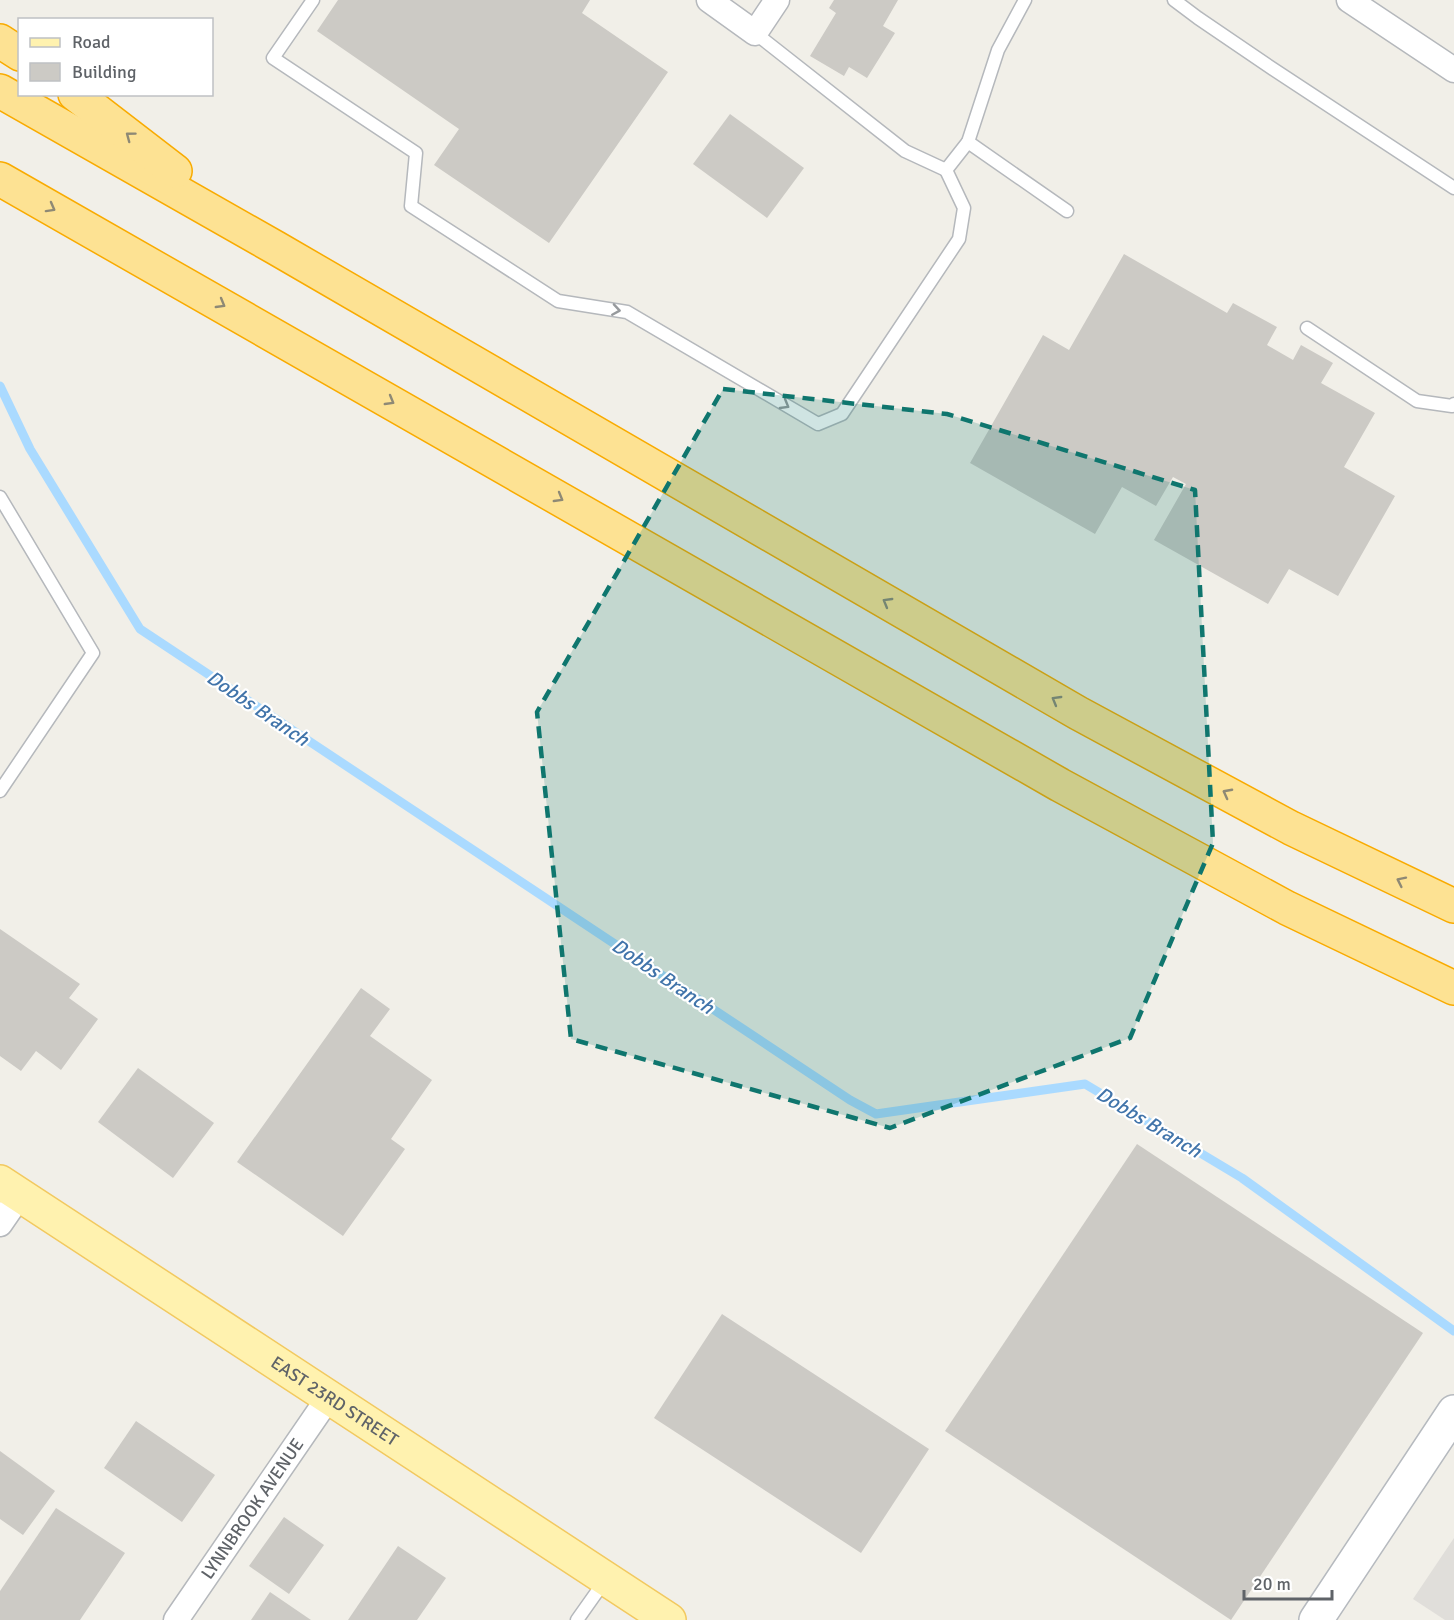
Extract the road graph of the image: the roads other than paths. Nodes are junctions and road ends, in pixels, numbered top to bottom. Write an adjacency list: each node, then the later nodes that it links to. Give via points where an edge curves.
1 (313, 0): 14 (lane, one-way to 14, via 273,58 416,153 411,206 558,301 627,312 818,424 842,414 958,238 964,208)
2 (709, 0): 7 (street)
3 (777, 0): 7 (street)
4 (1025, 0): 13 (lane, via 998,50)
5 (1174, 0): 16 (lane)
6 (1349, 0): 10 (street)
7 (755, 33): 14 (lane, via 905,151)
8 (0, 40): 9 (highway)
9 (18, 53)
10 (1454, 70)
11 (0, 91): 18 (highway)
12 (78, 96): 18 (highway, one-way to 12)
13 (969, 142): 14 (lane); 17 (lane)
14 (946, 170)
15 (0, 179): 24 (highway, one-way to 24, via 1060,785 1287,908)
16 (1454, 188)
17 (1067, 211)
18 (276, 248): 23 (highway, one-way to 18, via 1291,828 1078,712)
19 (1307, 328): 20 (lane, via 1417,400)
20 (1454, 404)
21 (0, 497): 22 (lane, via 93,653)
22 (0, 791)
23 (1454, 906)
24 (1454, 988)
25 (10, 1188): 26 (street); 27 (main road, EAST 23RD STREET)
26 (0, 1224)
27 (329, 1397): 29 (main road, EAST 23RD STREET); 30 (street, LYNNBROOK AVENUE)
28 (1454, 1412): 33 (street)
29 (607, 1578): 31 (lane); 32 (main road, EAST 23RD STREET)
30 (176, 1620)
31 (577, 1620)
32 (669, 1620)
33 (1316, 1620)

